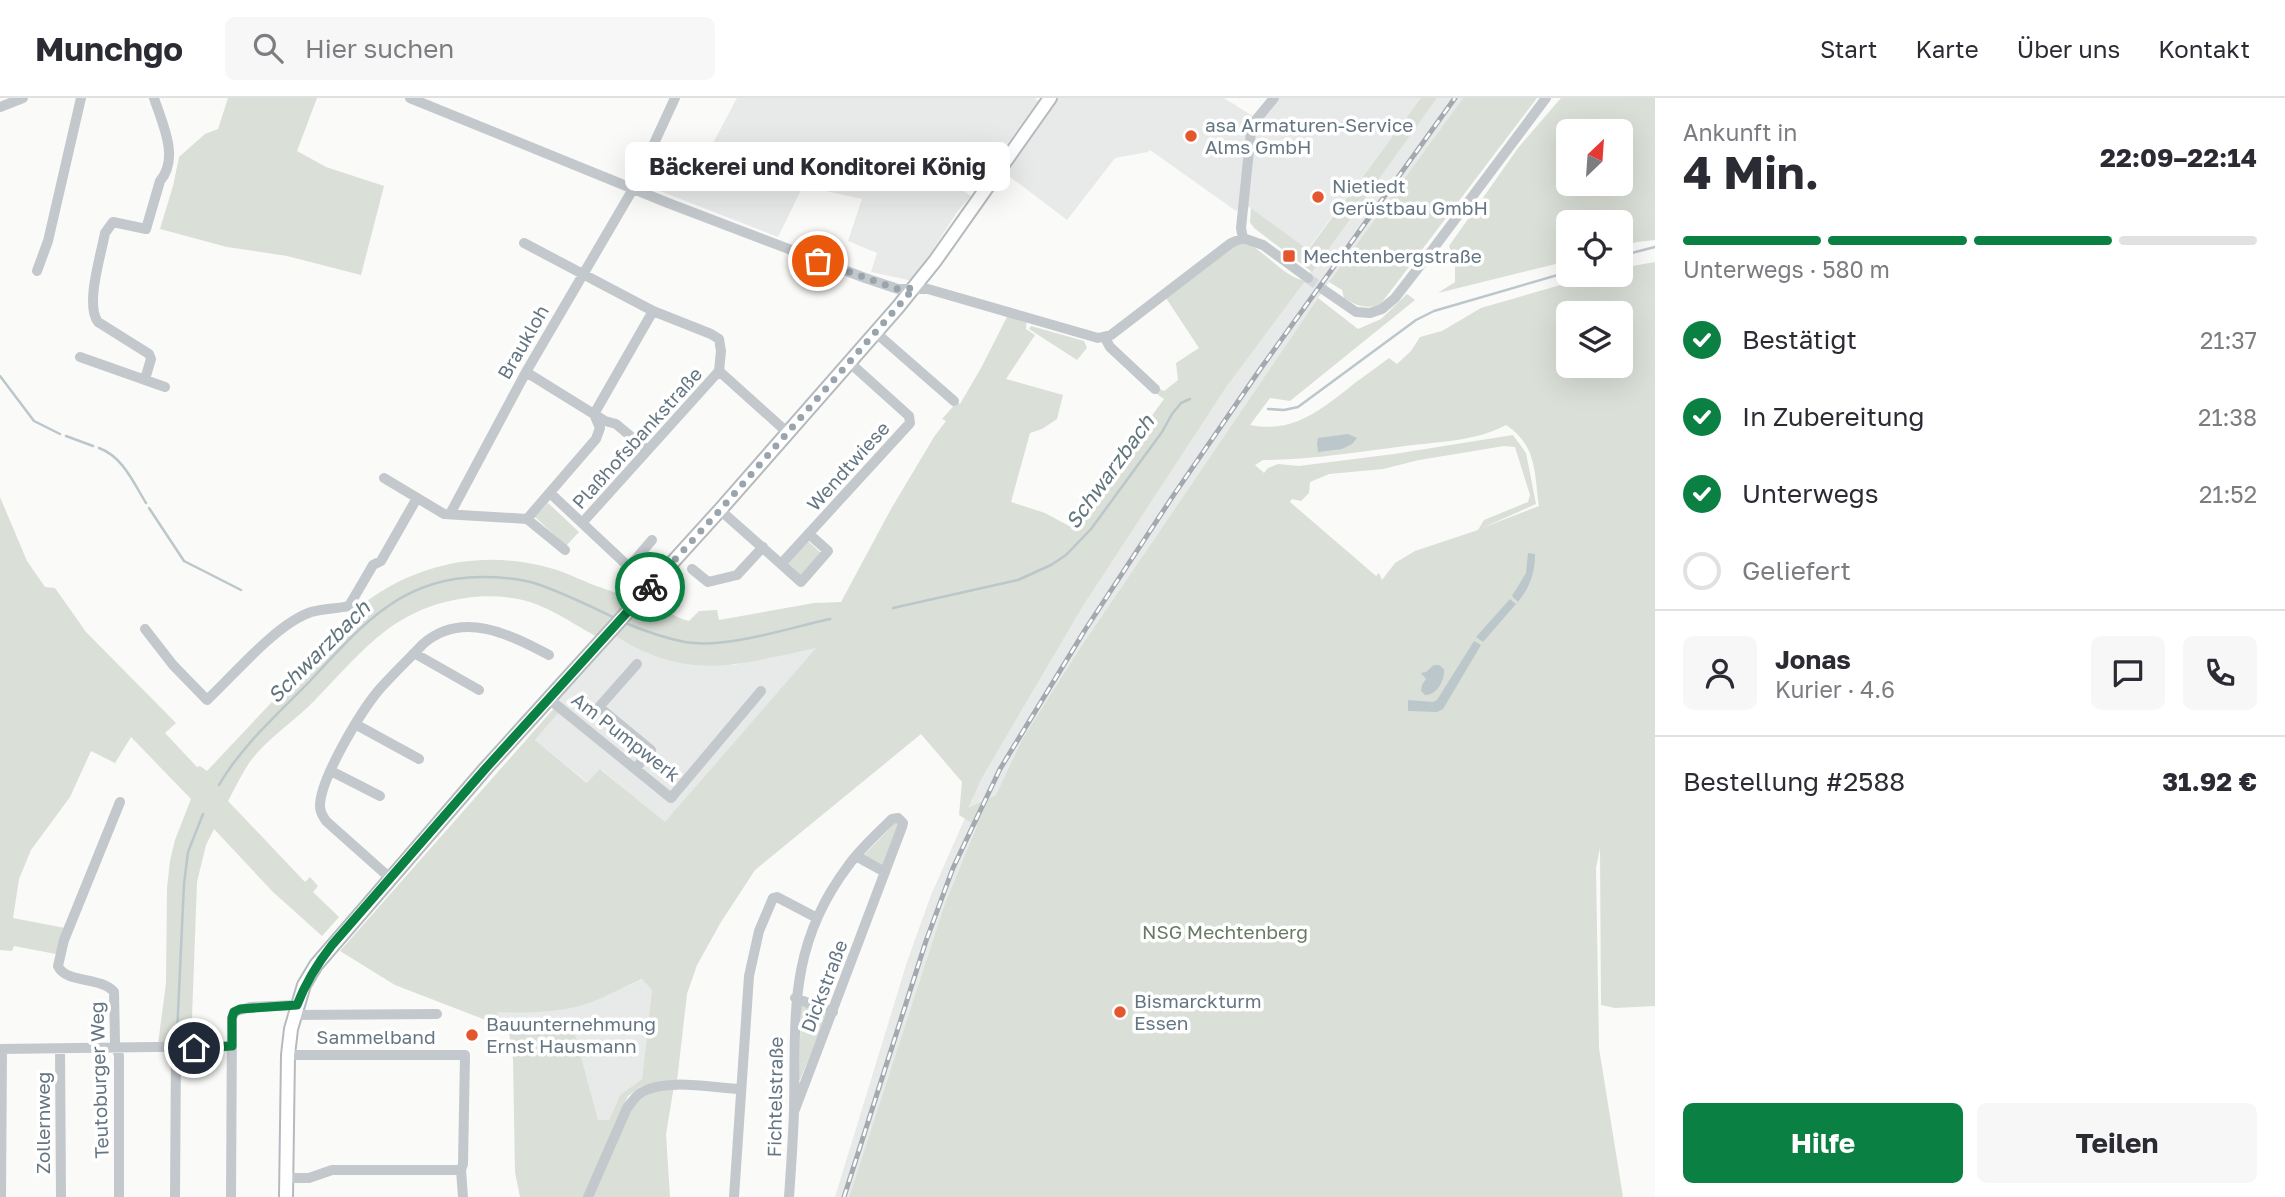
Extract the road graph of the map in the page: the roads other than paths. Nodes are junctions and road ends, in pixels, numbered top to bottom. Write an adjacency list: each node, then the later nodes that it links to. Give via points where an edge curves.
1 (23, 98): 9 (street)
2 (81, 98): 13 (street)
3 (154, 98): 25 (street, via 169,149 164,178 146,229 119,221 109,226 92,303 98,322 149,354)
4 (410, 98): 10 (street)
5 (675, 98): 10 (street, Braukloh)
6 (1050, 98): 16 (main road)
7 (1274, 98): 11 (street, via 1251,131)
8 (1546, 98): 17 (street, via 1395,298 1382,309 1356,312)
9 (0, 107)
10 (633, 189): 14 (street, Braukloh); 16 (street, via 865,278 898,289)
11 (1243, 238): 15 (street, via 1263,245); 20 (street)
12 (524, 243): 14 (street)
13 (37, 271)
14 (583, 273): 18 (street); 24 (street, Braukloh)
15 (1308, 278)
16 (914, 288): 19 (main road); 20 (street)
17 (1324, 290)
18 (653, 312): 23 (street, via 719,339); 29 (street)
19 (875, 332): 22 (main road); 28 (street)
20 (1105, 338): 27 (street)
21 (80, 357): 25 (street)
22 (849, 362): 30 (main road); 39 (street, Wendtwiese, via 909,416 910,423)
23 (719, 371): 30 (street, Plaßhofsbankstraße); 31 (street, Plaßhofsbankstraße)
24 (526, 372): 29 (street); 36 (street, Braukloh)
25 (145, 379): 26 (street)
26 (165, 387)
27 (1155, 389)
28 (954, 401)
29 (594, 414): 31 (street, via 616,424); 33 (street, via 600,428 597,439)
30 (788, 433): 35 (main road)
31 (646, 449): 38 (street, Plaßhofsbankstraße)
32 (384, 478): 34 (street)
33 (550, 493): 37 (street); 38 (street)
34 (417, 498): 36 (street); 45 (street, via 349,606 309,612 293,622 207,700)
35 (720, 510): 41 (street, Wendtwiese); 51 (main road)
36 (450, 514): 37 (street)
37 (527, 519): 42 (street)
38 (582, 523): 40 (street, Plaßhofsbankstraße, via 629,566)
39 (809, 534): 43 (street, Wendtwiese); 43 (street, Wendtwiese, via 828,551 801,582)
40 (652, 540)
41 (762, 547): 43 (street, Wendtwiese); 44 (street, via 737,575 708,582)
42 (565, 550)
43 (781, 564)
44 (692, 569)
45 (145, 629)
46 (414, 653): 47 (street, via 441,632 472,626); 49 (street); 52 (street)
47 (549, 655)
48 (637, 664): 54 (street, via 599,707 651,750)
49 (479, 690)
50 (761, 691): 54 (street, Am Pumpwerk, via 671,798)
51 (549, 699): 54 (street, Am Pumpwerk); 61 (main road)
52 (355, 724): 53 (street); 55 (street)
53 (419, 759)
54 (635, 769)
55 (331, 771): 56 (street); 61 (street, via 321,797 321,813)
56 (380, 796)
57 (120, 802): 71 (street, Teutoburger Weg, via 58,964 64,974 105,984 114,992)
58 (898, 818): 59 (street, Fichtelstraße); 60 (street, Dickstraße, via 903,823)
59 (856, 856): 60 (street); 62 (street, Fichtelstraße)
60 (885, 872): 65 (street, Dickstraße)
61 (390, 878): 64 (main road, via 316,965)
62 (817, 918): 63 (street, Fichtelstraße); 73 (street, via 777,897 768,908 749,976)
63 (796, 998): 65 (street); 74 (street, Fichtelstraße)
64 (295, 1010): 66 (street, Sammelband); 67 (street, Sammelband, via 250,1007 234,1012); 72 (main road)
65 (833, 1012): 74 (street, Dickstraße)
66 (437, 1014)
67 (232, 1046): 68 (street); 81 (street)
68 (176, 1048): 71 (street); 80 (street)
69 (1, 1049): 70 (street); 77 (street)
70 (60, 1049): 71 (street); 78 (street, Zollernweg)
71 (117, 1049): 79 (street, Teutoburger Weg)
72 (288, 1055): 75 (street, Sammelband, via 465,1055); 76 (main road)
73 (741, 1089): 84 (street, via 665,1086 635,1097); 85 (street)
74 (794, 1112): 86 (street, Fichtelstraße)
75 (461, 1170): 76 (street, via 332,1170 309,1178); 83 (street)
76 (286, 1178): 82 (main road)
77 (1, 1197)
78 (61, 1197)
79 (119, 1197)
80 (175, 1197)
81 (231, 1197)
82 (286, 1197)
83 (463, 1197)
84 (588, 1197)
85 (734, 1197)
86 (789, 1197)

